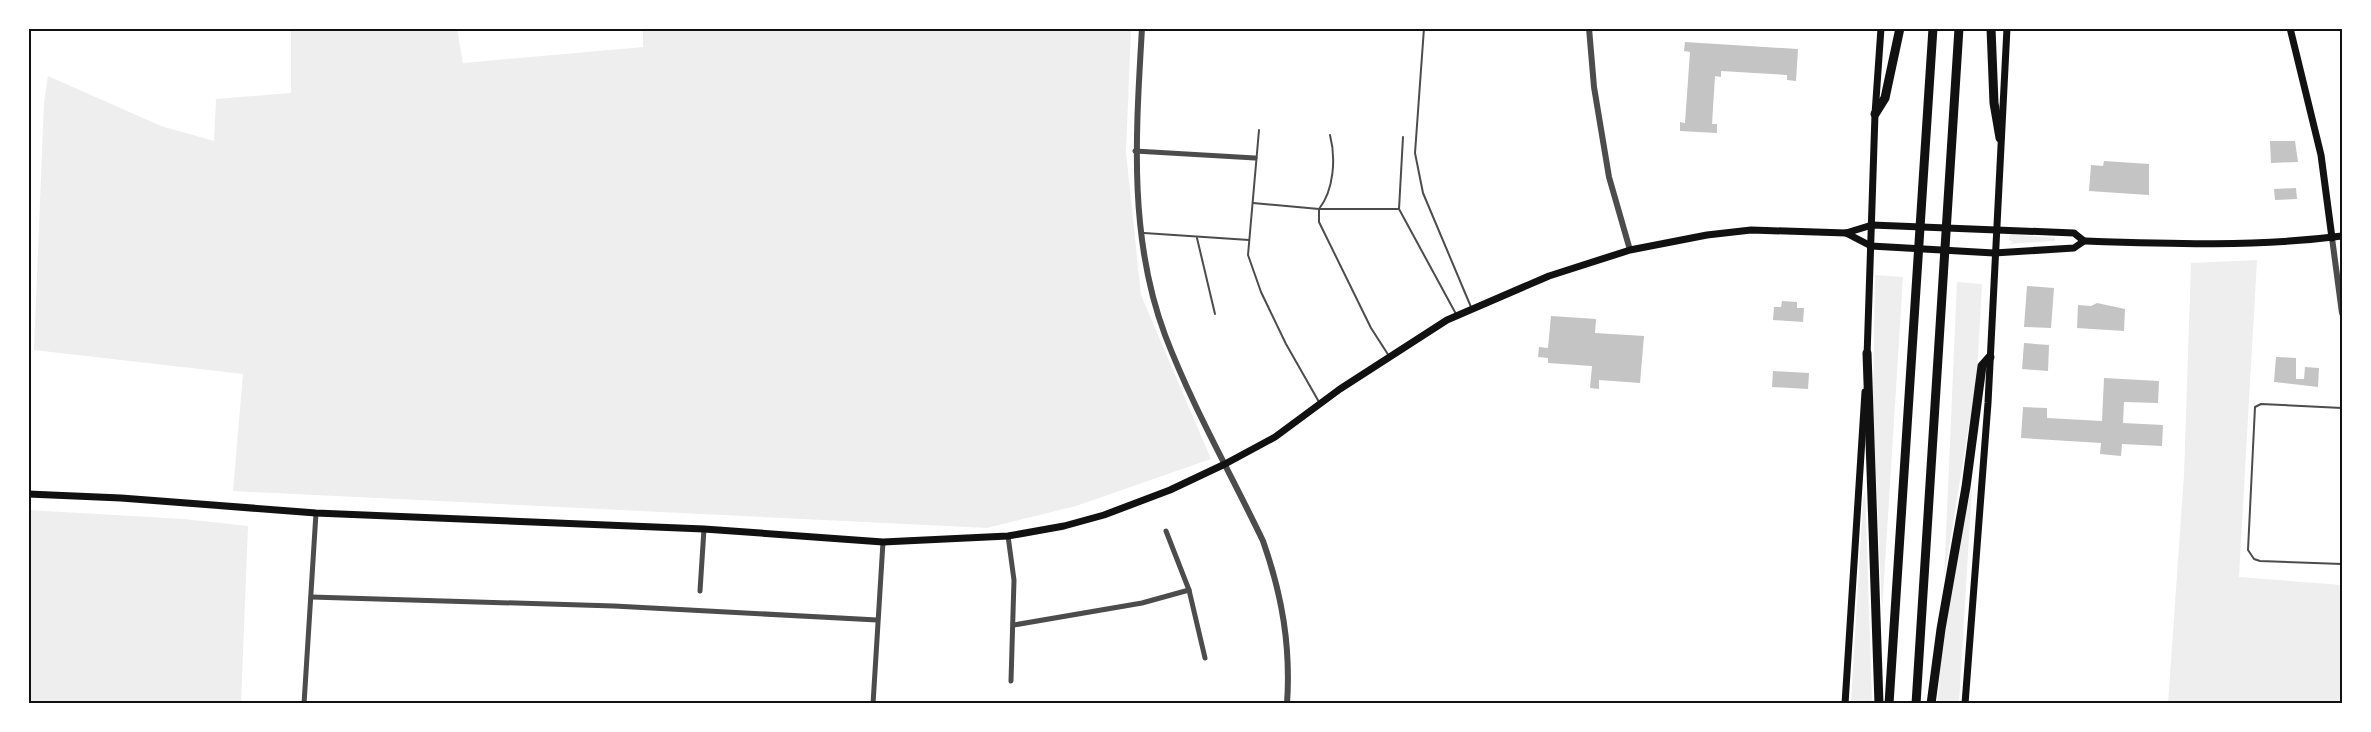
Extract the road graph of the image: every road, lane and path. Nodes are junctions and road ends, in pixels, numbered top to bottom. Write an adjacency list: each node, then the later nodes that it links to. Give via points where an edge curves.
1 (1142, 28): 16 (street)
2 (1424, 28): 33 (lane, via 1415,153 1418,173 1440,237)
3 (1589, 28): 31 (street, via 1609,177)
4 (1881, 28): 11 (main road)
5 (1900, 28): 11 (highway, via 1885,98)
6 (1933, 28): 62 (highway)
7 (1959, 28): 63 (highway)
8 (1991, 28): 15 (highway, via 1994,103)
9 (2007, 28): 15 (main road)
10 (2290, 28): 27 (main road, via 2321,155)
11 (1875, 114): 21 (main road)
12 (1259, 130): 17 (lane)
13 (1330, 135): 19 (lane, via 1330,187 1328,198)
14 (1403, 137): 20 (lane)
15 (2000, 138): 22 (main road)
16 (1135, 152): 17 (street); 23 (street)
17 (1255, 159): 18 (lane)
18 (1253, 203): 19 (lane); 28 (lane)
19 (1319, 208): 20 (lane); 39 (lane, via 1323,231)
20 (1399, 209): 36 (lane)
21 (1872, 225): 22 (main road); 24 (main road); 30 (main road)
22 (1995, 230): 29 (main road, via 2073,233); 32 (main road)
23 (1141, 233): 25 (lane); 42 (street, via 1165,333)
24 (1846, 233): 30 (main road); 31 (main road, via 1751,230)
25 (1197, 236): 28 (lane); 35 (lane)
26 (2343, 237): 27 (main road)
27 (2332, 238): 29 (main road, via 2245,244); 34 (street)
28 (1249, 240): 40 (lane, via 1248,255 1262,292)
29 (2084, 241): 32 (main road, via 2074,248)
30 (1871, 246): 32 (main road); 37 (main road)
31 (1630, 250): 33 (main road, via 1549,276)
32 (1994, 252): 38 (main road)
33 (1472, 310): 36 (main road)
34 (2343, 313)
35 (1215, 314)
36 (1458, 317): 39 (main road)
37 (1867, 353): 60 (main road); 61 (highway)
38 (1990, 357): 64 (highway, via 1982,366); 65 (main road)
39 (1390, 359): 40 (main road)
40 (1321, 405): 42 (main road, via 1275,437)
41 (2343, 408): 49 (lane, via 2261,404 2255,407 2248,550 2260,561)
42 (1225, 464): 47 (main road, via 1104,515); 59 (street, via 1263,541 1283,608 1288,641)
43 (28, 494): 44 (main road)
44 (316, 513): 45 (main road); 52 (street)
45 (704, 528): 48 (main road); 51 (street)
46 (1166, 531): 50 (street)
47 (1008, 536): 48 (main road); 54 (street, via 1014,580)
48 (883, 542): 53 (street)
49 (2343, 564)
50 (1189, 590): 54 (street, via 1142,603); 55 (street)
51 (700, 591)
52 (311, 597): 53 (street, via 614,606); 57 (street)
53 (877, 620): 58 (street)
54 (1014, 625): 56 (street)
55 (1204, 658)
56 (1011, 681)
57 (304, 704)
58 (873, 704)
59 (1287, 704)
60 (1845, 704)
61 (1879, 704)
62 (1889, 704)
63 (1916, 704)
64 (1931, 704)
65 (1965, 704)

